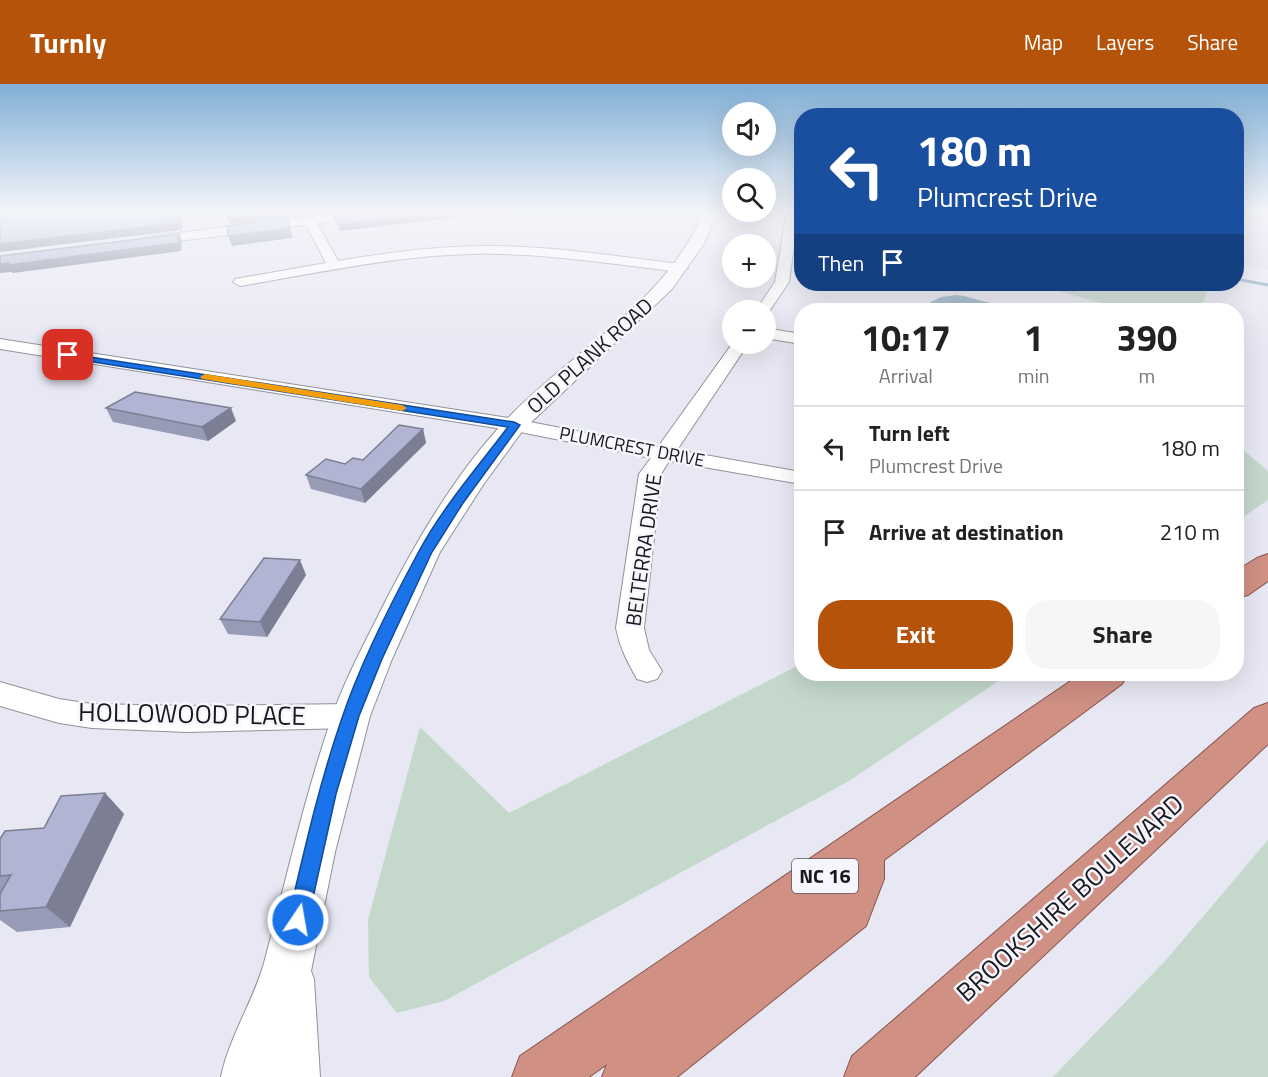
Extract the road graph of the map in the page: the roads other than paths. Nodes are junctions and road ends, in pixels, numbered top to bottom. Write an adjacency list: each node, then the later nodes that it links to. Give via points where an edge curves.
1 (329, 257): 6 (street)
2 (402, 257): 6 (street)
3 (564, 257): 7 (street)
4 (687, 257): 7 (street, OLD PLANK ROAD)
5 (786, 257): 9 (street, via 782,282)
6 (334, 267): 8 (street)
7 (681, 268): 14 (street, OLD PLANK ROAD, via 649,303)
8 (240, 282)
9 (770, 300)
10 (776, 335): 11 (street)
11 (794, 338)
12 (0, 344): 14 (street, PLUMCREST DRIVE)
13 (733, 354): 15 (street, BELTERRA DRIVE)
14 (514, 425): 15 (street, PLUMCREST DRIVE); 22 (street, OLD PLANK ROAD, via 457,501 425,552)
15 (662, 454): 16 (street, PLUMCREST DRIVE); 19 (street, BELTERRA DRIVE, via 650,474 630,628 635,651)
16 (794, 477)
17 (1268, 565): 18 (highway)
18 (1244, 582)
19 (647, 671)
20 (1099, 681): 24 (highway, NC 16)
21 (0, 694): 22 (street, HOLLOWOOD PLACE, via 92,716)
22 (351, 716): 25 (street, OLD PLANK ROAD, via 318,829)
23 (1268, 719): 30 (highway, BROOKSHIRE BOULEVARD)
24 (861, 850): 28 (highway, NC 16); 29 (highway, via 860,879 848,908)
25 (288, 966): 26 (street, OLD PLANK ROAD, via 252,1058); 27 (street, OLD PLANK ROAD)
26 (249, 1077)
27 (292, 1077)
28 (541, 1077)
29 (631, 1077)
30 (873, 1077)

